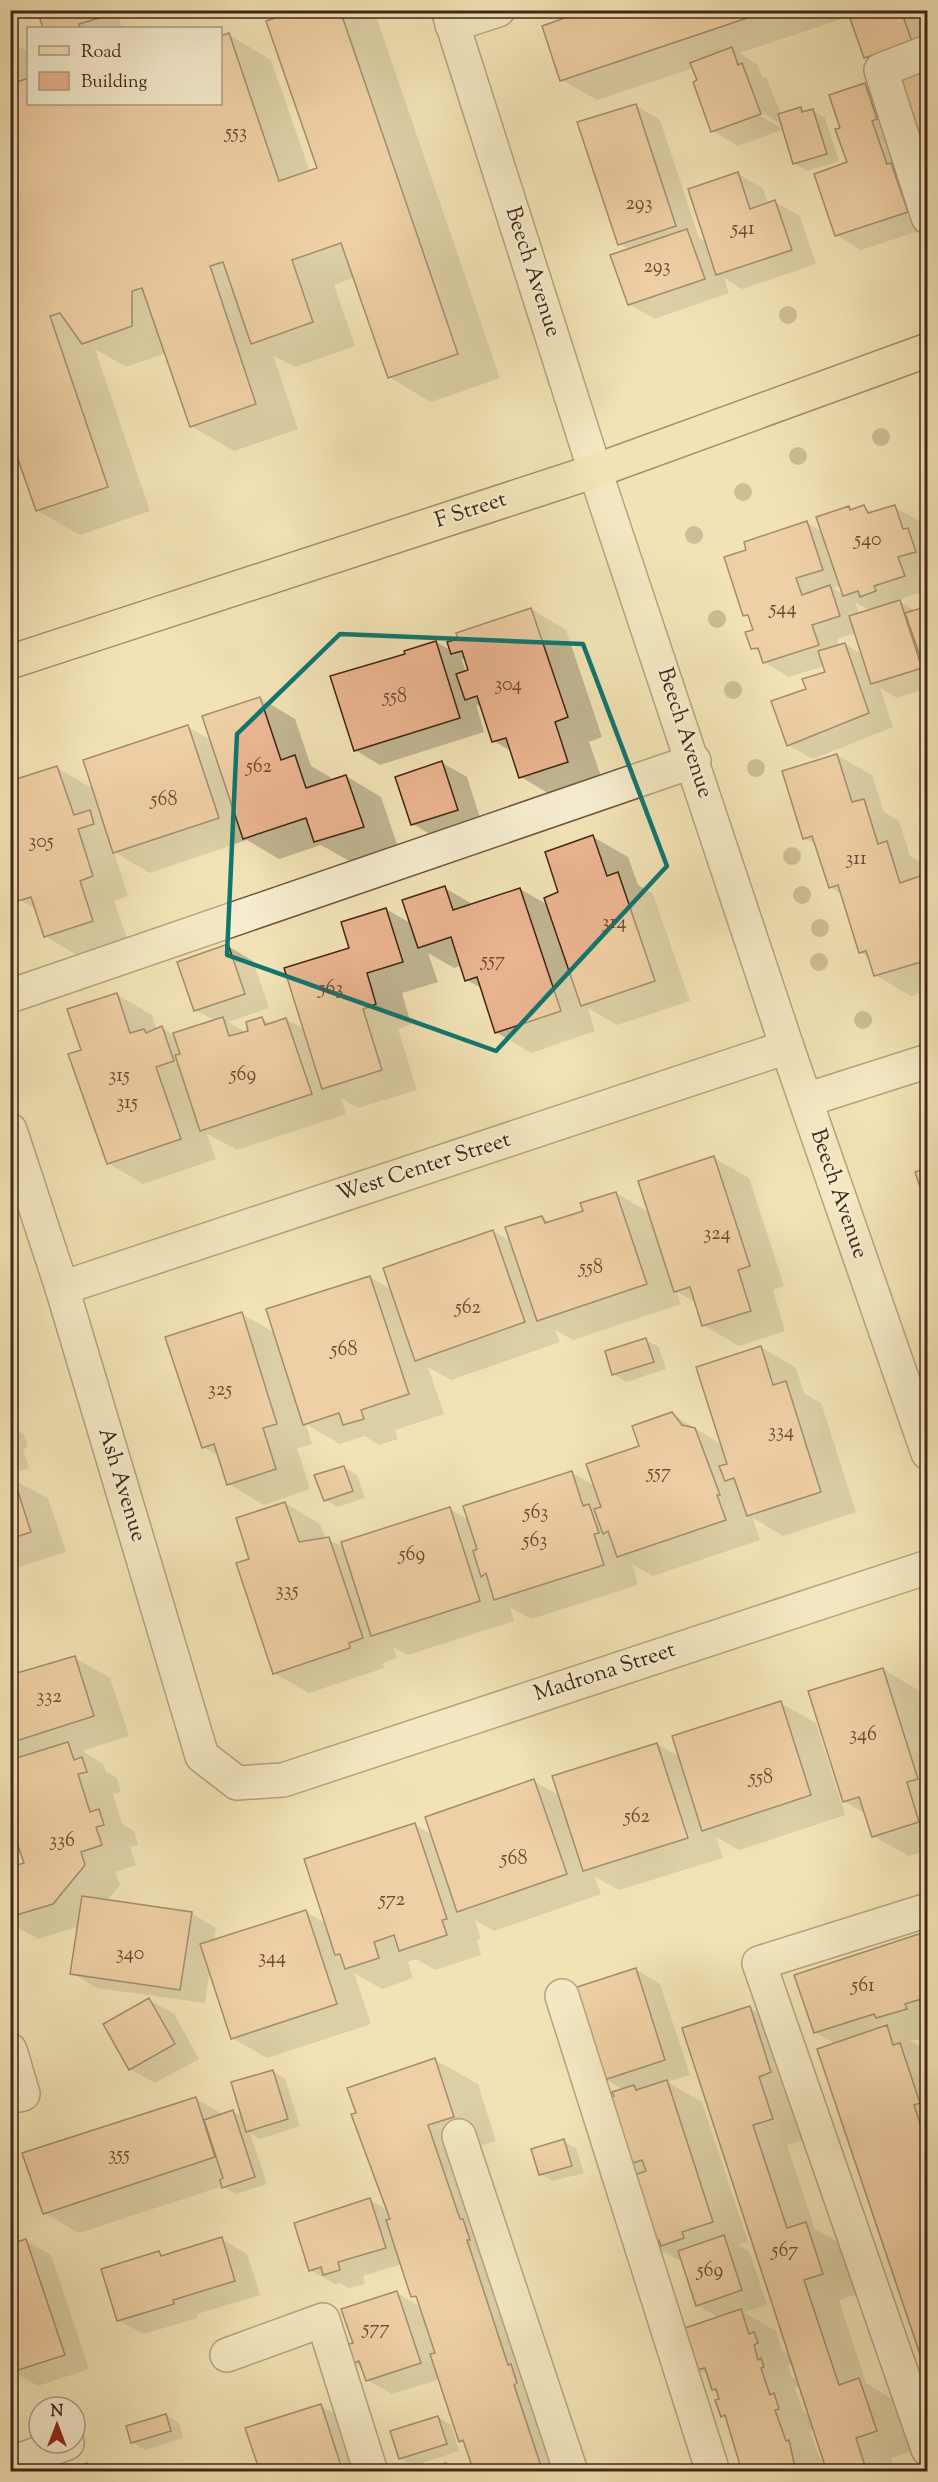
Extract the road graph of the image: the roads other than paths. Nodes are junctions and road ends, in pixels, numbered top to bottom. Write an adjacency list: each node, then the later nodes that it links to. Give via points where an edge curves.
1 (498, 10): 2 (street)
2 (450, 18): 6 (street, Beech Avenue)
3 (927, 52): 4 (street, via 882,70)
4 (927, 217)
5 (927, 350): 6 (main road, F Street)
6 (595, 471): 7 (main road, F Street); 8 (street, Beech Avenue)
7 (10, 662)
8 (694, 760): 9 (street); 10 (street, Beech Avenue)
9 (10, 996)
10 (786, 1047): 12 (street, Beech Avenue); 14 (street, West Center Street)
11 (927, 1061): 12 (street)
12 (806, 1100): 15 (street, Beech Avenue)
13 (10, 1130): 14 (street, Ash Avenue)
14 (62, 1288): 17 (street, Ash Avenue, via 202,1756 237,1783)
15 (927, 1453)
16 (927, 1567): 17 (street, Madrona Street)
17 (283, 1780)
18 (927, 1911): 24 (street, via 759,1963)
19 (562, 1996): 29 (street)
20 (10, 2050): 21 (street, via 23,2094)
21 (10, 2097)
22 (459, 2136): 28 (street)
23 (227, 2355): 27 (street, via 323,2320)
24 (927, 2449)
25 (34, 2455): 26 (street)
26 (10, 2464)
27 (371, 2472)
28 (571, 2472)
29 (713, 2472)

